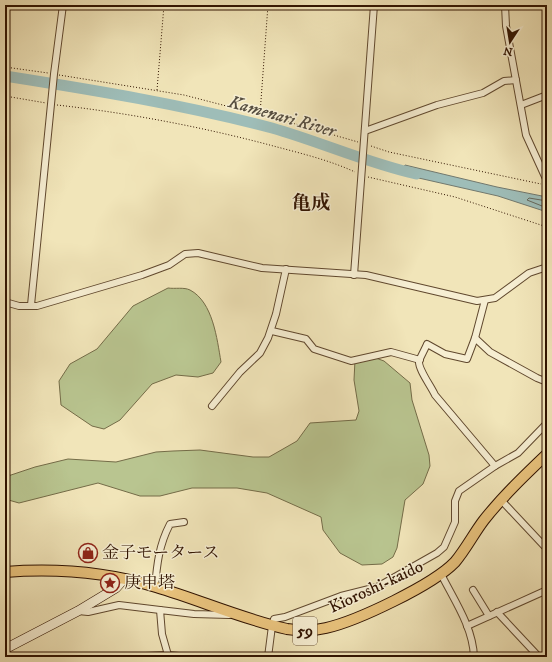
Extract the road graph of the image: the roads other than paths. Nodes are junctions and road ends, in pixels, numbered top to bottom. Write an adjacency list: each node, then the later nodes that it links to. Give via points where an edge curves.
1 (63, 5): 14 (street)
2 (374, 5): 7 (street)
3 (505, 5): 4 (street, via 506,26)
4 (516, 80): 6 (street); 7 (street, via 504,81 483,94 437,106)
5 (547, 95): 6 (street)
6 (520, 105): 8 (street, via 526,135)
7 (365, 131): 11 (street)
8 (547, 181)
9 (547, 267): 12 (street, via 529,273 495,298)
10 (286, 269): 11 (street); 14 (street, via 262,268 198,253 185,254 169,265 142,275 37,306); 15 (street)
11 (354, 275): 12 (street, via 366,275)
12 (485, 300): 16 (street)
13 (5, 302): 14 (street, via 19,306)
14 (31, 305)
15 (272, 331): 17 (street, via 301,337 306,339 314,350 351,361 391,352); 19 (street, via 260,353 240,372)
16 (475, 338): 17 (street, via 467,358 445,354 427,344); 18 (street, via 490,352)
17 (420, 360): 22 (street, via 419,368 435,395)
18 (547, 382)
19 (212, 406)
20 (547, 423): 22 (street, via 518,453)
21 (547, 454): 23 (main road, Kioroshi-kaido / 59)
22 (495, 466): 37 (street, via 459,491 455,522 444,547 437,554 377,586 274,619)
23 (501, 500): 25 (street); 27 (main road, Kioroshi-kaido / 59, via 462,553)
24 (184, 522): 29 (street, via 170,524 162,539 157,556)
25 (547, 550)
26 (5, 572): 28 (main road, Kioroshi-kaido / 59, via 68,570)
27 (441, 574): 37 (main road, Kioroshi-kaido / 59, via 401,597 325,629 306,631); 38 (street)
28 (124, 579): 29 (main road, Kioroshi-kaido / 59); 33 (street, via 116,588)
29 (155, 587): 35 (main road, Kioroshi-kaido / 59)
30 (473, 590): 36 (street)
31 (547, 590): 34 (street)
32 (160, 610): 33 (street, via 120,605 88,612); 35 (street, via 194,614); 40 (street, via 162,634)
33 (78, 611): 39 (street)
34 (496, 612): 36 (street); 45 (street)
35 (238, 614): 37 (main road, Kioroshi-kaido / 59)
36 (488, 616): 38 (street)
37 (272, 626): 43 (street)
38 (466, 626): 44 (street, via 473,644)
39 (5, 649)
40 (168, 655): 41 (street); 42 (street)
41 (122, 657)
42 (189, 657)
43 (268, 657)
44 (474, 657)
45 (539, 657)

